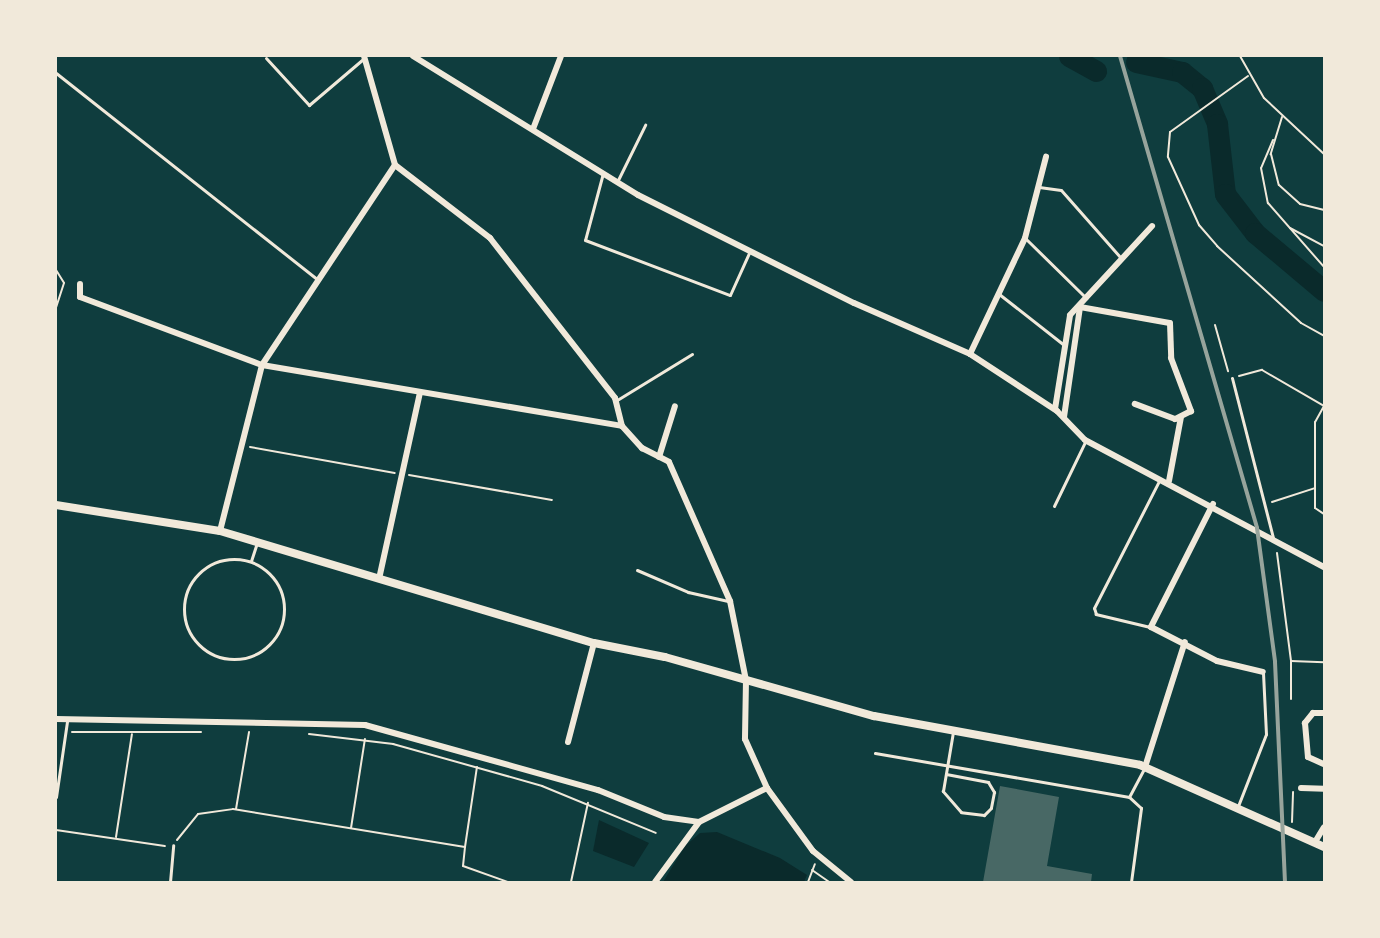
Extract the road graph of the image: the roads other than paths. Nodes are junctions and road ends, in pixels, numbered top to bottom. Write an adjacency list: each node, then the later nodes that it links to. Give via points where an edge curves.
1 (413, 56): 7 (street)
2 (561, 56): 7 (street)
3 (364, 57): 4 (lane, via 309,105); 9 (street)
4 (266, 58)
5 (56, 73): 17 (lane)
6 (645, 125): 11 (lane)
7 (533, 129): 10 (street)
8 (1046, 157): 12 (street)
9 (395, 165): 17 (street); 28 (street, via 490,238)
10 (603, 173): 11 (street); 15 (lane, via 585,240 730,295)
11 (617, 182): 15 (street)
12 (1038, 187): 14 (street); 16 (lane, via 1061,190)
13 (1152, 226): 16 (street)
14 (1025, 238): 19 (street); 20 (lane)
15 (749, 253): 24 (street)
16 (1122, 260): 20 (street)
17 (318, 280): 25 (street)
18 (80, 284): 25 (street, via 80,297)
19 (999, 294): 22 (lane); 24 (street)
20 (1087, 299): 21 (street)
21 (1080, 307): 22 (street, via 1070,315); 32 (street); 33 (street, via 1170,323 1171,358 1191,411)
22 (1065, 346): 31 (street)
23 (692, 354): 28 (lane)
24 (970, 354): 31 (street)
25 (262, 365): 27 (street); 42 (street)
26 (1232, 378): 43 (lane)
27 (420, 393): 34 (street); 48 (street)
28 (615, 401): 34 (street)
29 (1135, 404): 33 (street)
30 (675, 406): 36 (street)
31 (1055, 409): 32 (street)
32 (1064, 417): 35 (street)
33 (1181, 417): 38 (street)
34 (622, 426): 36 (street)
35 (1085, 440): 37 (street); 41 (lane)
36 (659, 458): 49 (street, via 669,462)
37 (1161, 477): 38 (street); 50 (lane, via 1094,608 1096,614)
38 (1169, 482): 39 (street)
39 (1213, 504): 43 (street); 50 (street)
40 (56, 505): 42 (street)
41 (1054, 506)
42 (220, 531): 44 (street)
43 (1274, 539): 46 (street)
44 (257, 542): 45 (lane); 48 (street)
45 (251, 561): 45 (lane, via 278,582 285,616 279,632 262,651 238,660 220,658 193,638 185,616 187,592 213,564)
46 (1324, 567)
47 (637, 570): 49 (lane, via 688,592)
48 (379, 579): 52 (street)
49 (730, 601): 54 (street)
50 (1151, 627): 51 (street)
51 (1185, 642): 53 (street, via 1217,661); 63 (street)
52 (594, 643): 54 (street); 59 (street)
53 (1263, 672): 70 (lane, via 1266,734)
54 (746, 680): 58 (street, via 874,716); 65 (street, via 745,739)
55 (1324, 713): 61 (street, via 1313,712 1305,723 1308,757 1315,765)
56 (56, 719): 57 (street)
57 (67, 722): 68 (lane); 71 (street, via 365,725 597,790 664,817)
58 (953, 730): 62 (lane); 63 (street)
59 (568, 742)
60 (875, 753): 62 (lane)
61 (1324, 764)
62 (947, 765): 64 (lane); 69 (lane)
63 (1145, 767): 69 (lane); 70 (street)
64 (946, 774): 64 (lane, via 943,791 961,812 984,815 991,808 994,792 988,782)
65 (767, 788): 71 (street); 78 (street, via 813,852)
66 (1298, 788): 67 (street)
67 (1324, 789)
68 (56, 797)
69 (1129, 797): 79 (lane, via 1141,808)
70 (1238, 807): 73 (street)
71 (699, 822): 77 (street)
72 (1324, 827): 73 (street)
73 (1315, 842): 75 (street)
74 (172, 845): 76 (lane)
75 (1324, 847)
76 (170, 882)
77 (655, 882)
78 (851, 882)
79 (1131, 882)

